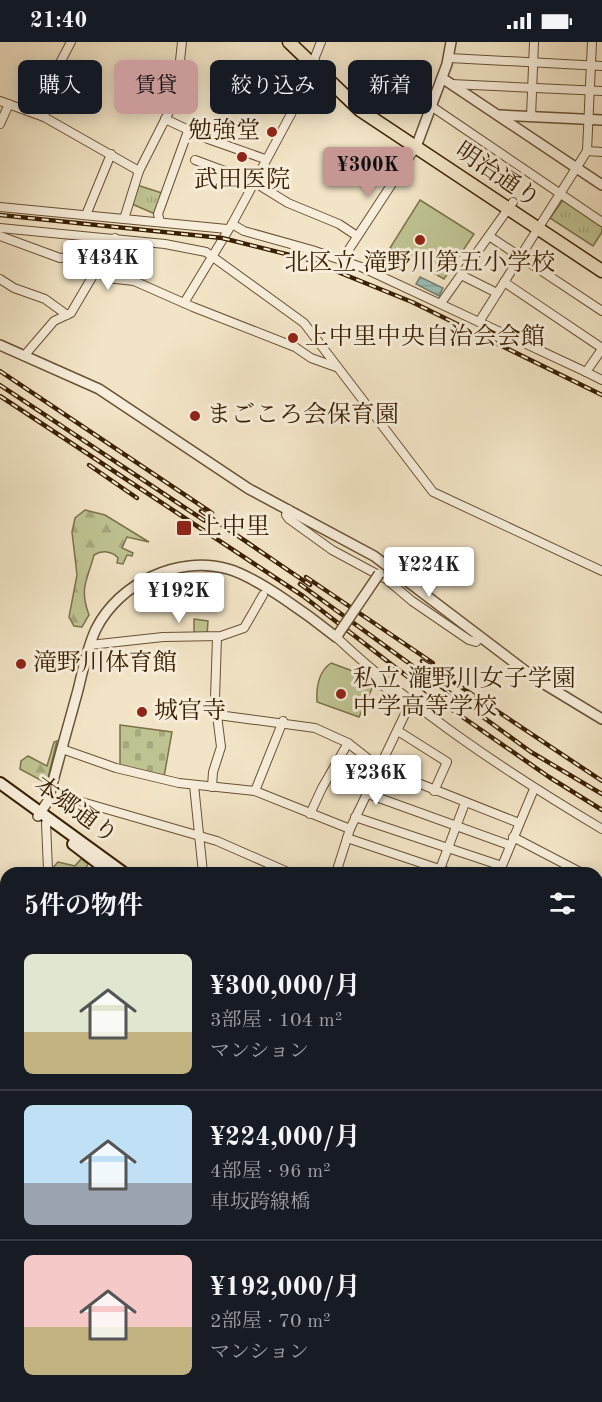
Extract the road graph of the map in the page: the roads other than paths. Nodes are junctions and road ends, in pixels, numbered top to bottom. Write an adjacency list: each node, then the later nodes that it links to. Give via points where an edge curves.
1 (71, 42): 29 (street, via 53,76)
2 (182, 42): 31 (street, via 176,98)
3 (289, 42): 10 (main road, 明治通り)
4 (299, 42): 11 (main road, 明治通り)
5 (321, 42): 12 (street)
6 (451, 42): 9 (street)
7 (534, 42): 13 (street)
8 (592, 42): 14 (street)
9 (449, 58): 13 (street); 16 (street)
10 (312, 60)
11 (313, 60)
12 (316, 60)
13 (533, 63): 14 (street); 19 (street)
14 (591, 66): 15 (street); 20 (street)
15 (602, 66)
16 (442, 78): 17 (street); 23 (street)
17 (451, 84): 19 (street); 28 (street)
18 (336, 85): 36 (main road, 明治通り, via 354,105)
19 (532, 87): 20 (street); 30 (street)
20 (590, 90): 21 (street); 32 (street)
21 (602, 91)
22 (0, 101): 24 (street)
23 (432, 103)
24 (9, 104): 29 (street); 34 (street)
25 (432, 107): 46 (street)
26 (288, 114): 40 (street)
27 (428, 114): 36 (street)
28 (498, 115): 30 (street); 42 (street)
29 (44, 117): 39 (street)
30 (531, 117): 32 (street)
31 (165, 119): 35 (street); 43 (street)
32 (588, 120): 33 (street); 37 (street)
33 (602, 120)
34 (0, 124)
35 (188, 130): 40 (street); 51 (street, via 158,214)
36 (417, 143): 47 (main road, 明治通り); 57 (street)
37 (587, 151): 38 (street); 42 (street)
38 (602, 152)
39 (111, 154): 43 (street); 49 (street)
40 (265, 159): 44 (street)
41 (195, 160): 44 (street)
42 (577, 168): 45 (street); 46 (street)
43 (139, 171): 50 (street)
44 (254, 182): 53 (street); 57 (street)
45 (602, 184)
46 (561, 194): 52 (street); 54 (street)
47 (510, 205): 54 (main road, 明治通り); 58 (street)
48 (0, 207): 49 (street)
49 (86, 215): 50 (street)
50 (124, 219): 51 (street)
51 (160, 222): 53 (street)
52 (602, 222)
53 (229, 226): 60 (street); 62 (street)
54 (541, 226): 61 (street); 63 (main road, 明治通り); 64 (main road, 明治通り)
55 (0, 228): 59 (street)
56 (0, 236): 65 (street, via 60,258 77,257)
57 (357, 236): 62 (street)
58 (489, 236): 61 (street); 66 (street)
59 (115, 238): 60 (street, via 181,246); 65 (street)
60 (212, 257): 70 (street); 80 (street, via 304,323)
61 (520, 257): 68 (street); 73 (street)
62 (342, 260): 71 (street)
63 (602, 262)
64 (602, 271)
65 (97, 272): 70 (street, via 107,278 134,280); 74 (street)
66 (461, 275): 69 (street); 71 (street)
67 (0, 279): 72 (street)
68 (504, 282): 69 (street); 78 (street)
69 (497, 293): 76 (street)
70 (184, 303): 80 (street, via 295,346 311,358)
71 (441, 303): 76 (street)
72 (53, 305): 74 (street); 75 (street)
73 (602, 311)
74 (67, 315): 75 (street)
75 (54, 321): 79 (street)
76 (479, 322): 81 (street)
77 (0, 345): 79 (street)
78 (602, 348): 81 (street)
79 (24, 356): 83 (street, via 99,389 249,489)
80 (338, 368): 84 (street, via 433,492)
81 (586, 372): 82 (street)
82 (602, 380)
83 (288, 509): 85 (street, via 289,519); 89 (street, via 381,561)
84 (602, 571)
85 (379, 574): 87 (street, bridge); 89 (street, via 469,640 476,642)
86 (263, 595): 88 (street, via 244,628)
87 (337, 635): 90 (street, via 247,577 229,569 205,566 163,572 136,585 106,614); 91 (street)
88 (217, 637): 90 (street, via 163,637); 92 (street, via 214,683)
89 (480, 638): 93 (street, via 536,680)
90 (90, 645): 97 (street)
91 (374, 673): 95 (street, via 379,684 405,706); 102 (street)
92 (218, 715): 94 (street); 101 (street, via 221,747)
93 (602, 718)
94 (283, 721): 96 (street, via 315,728); 105 (street)
95 (398, 731): 98 (street); 104 (street, via 447,762)
96 (348, 743): 98 (street); 109 (street)
97 (62, 749): 100 (street, via 116,768); 110 (street)
98 (380, 768): 104 (street); 106 (street)
99 (0, 783): 110 (main road, 本郷通り)
100 (194, 785): 101 (street); 116 (street)
101 (212, 787): 105 (street, via 225,785)
102 (534, 789): 112 (street); 115 (street)
103 (0, 790): 110 (main road, 本郷通り)
104 (434, 790): 108 (street)
105 (255, 791): 109 (street)
106 (368, 794): 111 (street); 113 (street)
107 (82, 802): 116 (street)
108 (465, 803): 112 (street); 113 (street)
109 (310, 814): 114 (street)
110 (42, 817): 120 (street); 121 (main road, 本郷通り); 122 (main road, 本郷通り)
111 (355, 817): 114 (street); 119 (street)
112 (519, 823): 118 (street)
113 (456, 825): 118 (street); 119 (street)
114 (350, 829): 117 (street)
115 (602, 830)
116 (199, 836): 123 (street); 124 (street)
117 (347, 838): 125 (street); 126 (street)
118 (511, 841): 129 (street); 130 (street)
119 (448, 847): 127 (street); 128 (street)
120 (48, 867)
121 (104, 867)
122 (115, 867)
123 (202, 867)
124 (274, 867)
125 (338, 867)
126 (434, 867)
127 (441, 867)
128 (495, 867)
129 (501, 867)
130 (569, 867)

